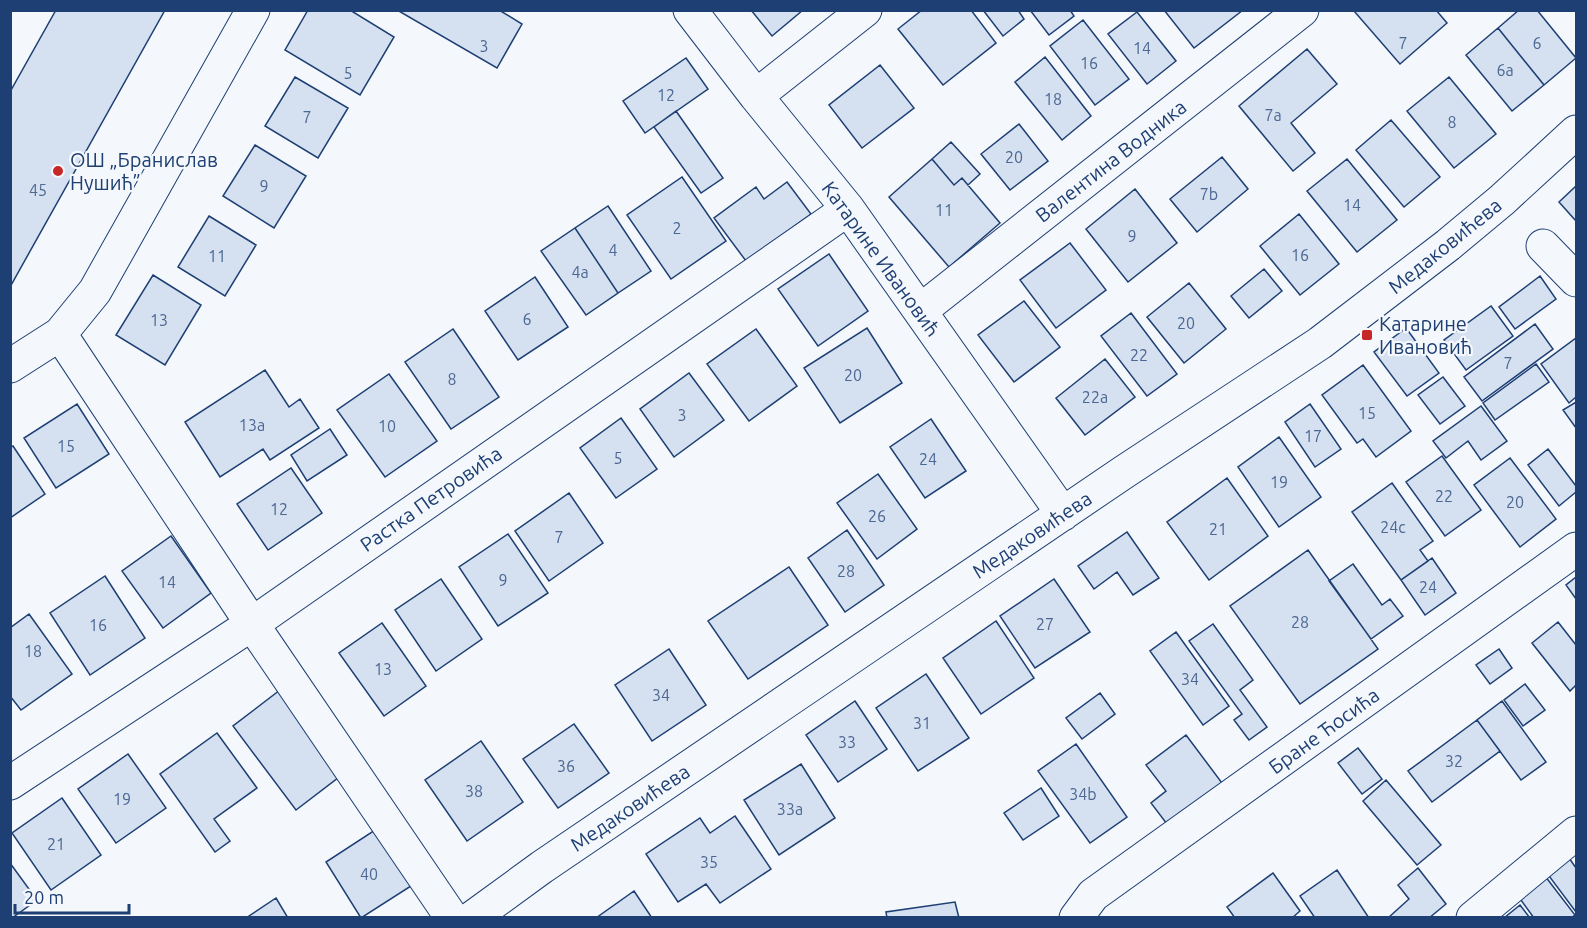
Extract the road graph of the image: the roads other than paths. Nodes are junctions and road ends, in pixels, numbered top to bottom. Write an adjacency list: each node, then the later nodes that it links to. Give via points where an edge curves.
1 (253, 10): 11 (street, via 95,291)
2 (690, 10): 5 (street, Катарине Ивановић)
3 (865, 10): 5 (street)
4 (1302, 10): 10 (street, Валентина Водника)
5 (756, 96): 7 (street, Катарине Ивановић)
6 (1576, 132): 13 (street, Медаковићева, via 1502,200 1320,343)
7 (848, 209): 10 (street, Катарине Ивановић); 15 (street, Растка Петровића)
8 (1543, 246): 9 (street)
9 (1576, 280)
10 (920, 311): 13 (street, Катарине Ивановић)
11 (60, 334): 12 (street); 15 (street)
12 (10, 366)
13 (1064, 513): 19 (street, Медаковићева)
14 (1576, 549): 20 (street, Бране Ћосића, via 1093,895)
15 (252, 624): 16 (street, Растка Петровића); 18 (street)
16 (10, 783)
17 (1576, 833): 21 (street)
18 (452, 918)
19 (472, 918)
20 (1076, 918)
21 (1473, 918)

